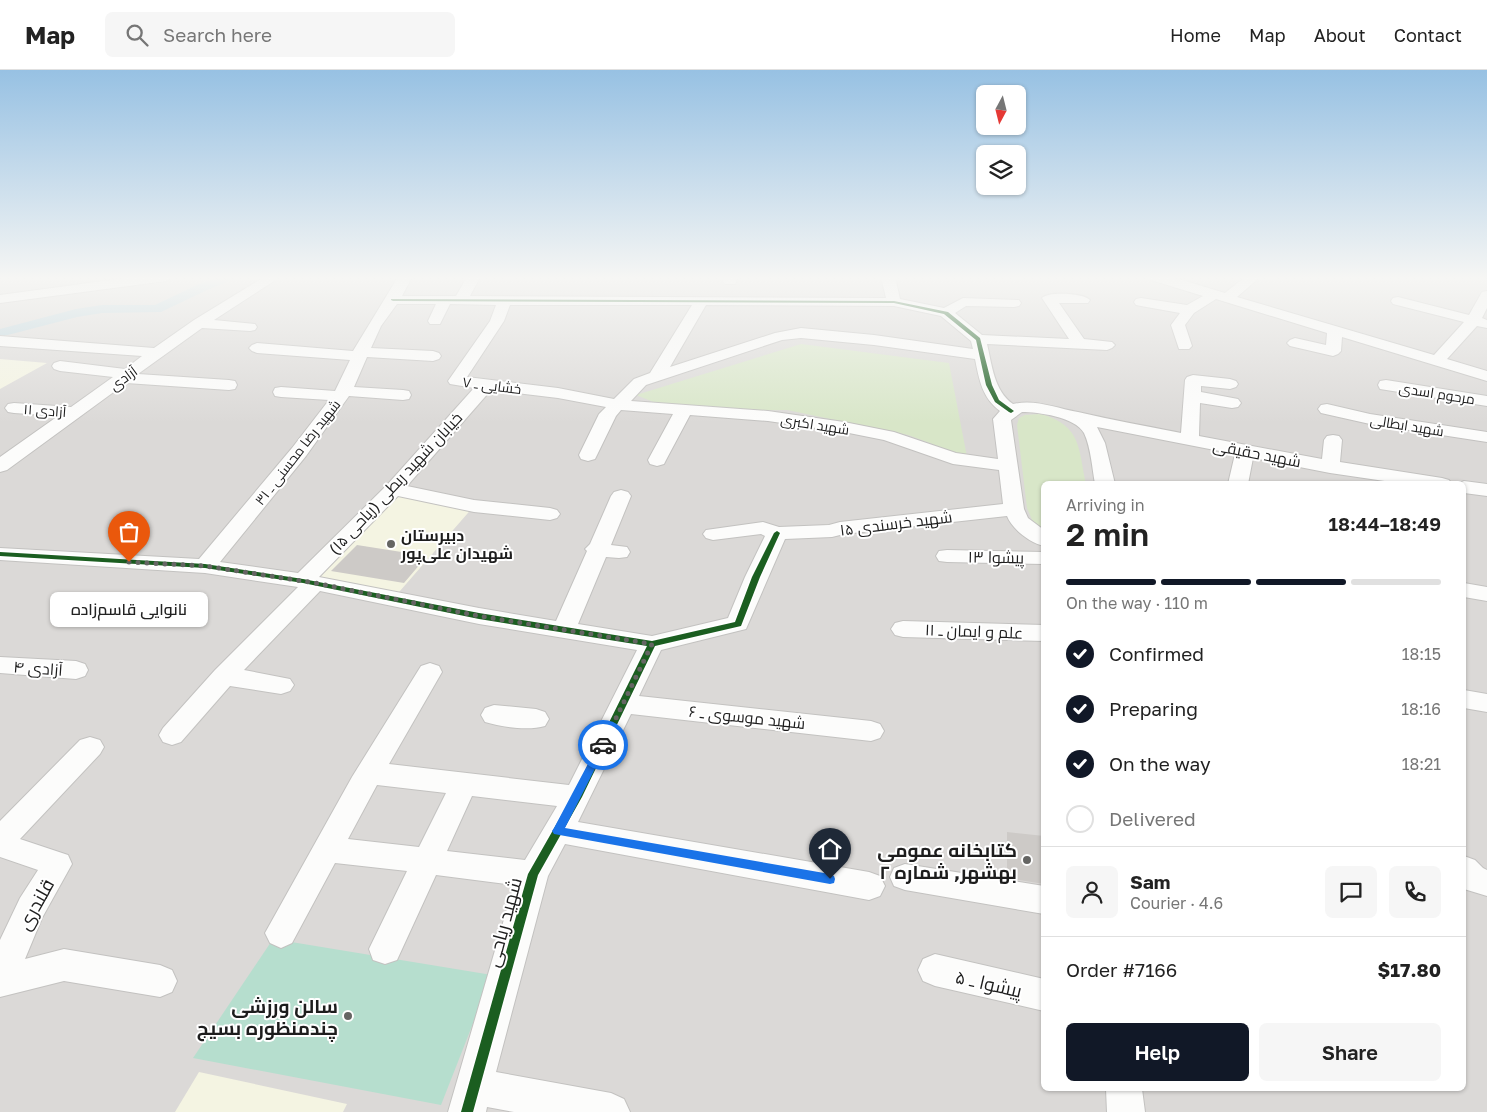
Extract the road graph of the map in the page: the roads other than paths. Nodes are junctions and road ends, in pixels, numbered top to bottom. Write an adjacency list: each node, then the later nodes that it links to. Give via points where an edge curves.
1 (194, 326): 20 (street, آزادی)
2 (232, 326): 11 (street)
3 (374, 326): 21 (street, شهید رضا محسنی ـ ۳۱)
4 (494, 326): 31 (street, خشایی ـ ۷, via 456,381)
5 (687, 326): 28 (street)
6 (961, 326): 13 (street)
7 (1068, 326): 16 (street)
8 (1178, 326): 18 (street)
9 (1317, 326): 12 (street)
10 (1476, 326): 24 (street)
11 (250, 327)
12 (1335, 331): 15 (street, via 1333,351); 24 (street)
13 (978, 339): 16 (street); 23 (street)
14 (2, 340): 20 (street)
15 (1295, 343)
16 (1080, 344): 17 (street)
17 (1107, 345)
18 (1184, 346)
19 (257, 348): 21 (street)
20 (157, 353): 27 (street, آزادی)
21 (360, 354): 22 (street); 35 (street, شهید رضا محسنی ـ ۳۱)
22 (434, 356)
23 (982, 356): 28 (street, via 801,333 780,336); 44 (street, via 989,385 998,401)
24 (1437, 360): 26 (street)
25 (60, 366): 27 (street)
26 (1479, 374): 34 (street)
27 (126, 376): 30 (street); 45 (street, آزادی)
28 (656, 377): 40 (street, via 640,382)
29 (1230, 384): 37 (street, via 1193,380)
30 (229, 385)
31 (486, 385): 40 (street, خشایی ـ ۷); 63 (street, خیابان شهید ربطی (ریاحی ۱۵))
32 (1386, 385): 38 (street, مرحوم اسدی)
33 (281, 392): 35 (street)
34 (1487, 393)
35 (342, 394): 36 (street); 76 (street, شهید رضا محسنی ـ ۳۱, via 299,452)
36 (403, 395)
37 (1192, 396): 39 (street); 48 (street)
38 (1487, 401)
39 (1232, 403)
40 (619, 405): 43 (street, شهید اکبری); 53 (street, via 608,414)
41 (14, 408): 45 (street, آزادی ۱۱)
42 (1327, 409): 47 (street, شهید ابطالی)
43 (684, 410): 54 (street); 56 (street, شهید اکبری, via 768,416 844,428 888,436 953,458)
44 (1012, 411): 46 (street, شهید حقیقی, via 1035,408); 56 (street, via 1002,419)
45 (75, 412): 51 (street, آزادی)
46 (1074, 417): 48 (street, شهید حقیقی); 59 (street, via 1092,430)
47 (1487, 437)
48 (1190, 440): 52 (street, شهید حقیقی)
49 (1333, 440): 57 (street)
50 (0, 448): 51 (street)
51 (20, 451): 55 (street, آزادی)
52 (1245, 451): 57 (street, شهید حقیقی); 60 (street)
53 (588, 455)
54 (657, 460)
55 (0, 466)
56 (1008, 466): 66 (street)
57 (1330, 467): 58 (street, شهید حقیقی)
58 (1383, 480): 61 (street, شهید حقیقی)
59 (1104, 481)
60 (1239, 481)
61 (1398, 481)
62 (1466, 487): 64 (street)
63 (394, 489): 67 (street, via 474,506); 77 (street, خیابان شهید ربطی (ریاحی ۱۵))
64 (1487, 490)
65 (621, 496): 72 (street)
66 (1014, 509): 68 (street, شهید خرسندی ۱۵, via 832,531); 70 (street, via 1019,521)
67 (550, 514)
68 (777, 533): 69 (street, شهید خرسندی ۱۵, via 763,528); 83 (street, via 738,624)
69 (713, 534)
70 (1041, 542)
71 (1041, 545): 75 (street, پیشوا ۱۳)
72 (596, 549): 73 (street); 81 (street)
73 (619, 552)
74 (0, 554): 76 (street)
75 (947, 556)
76 (205, 566): 77 (street)
77 (309, 582): 81 (street); 87 (street, خیابان شهید ربطی (ریاحی ۱۵))
78 (1466, 590): 79 (street)
79 (1487, 594)
80 (903, 629): 82 (street, علم و ایمان ـ ۱۱)
81 (564, 630): 83 (street)
82 (1041, 633)
83 (652, 644): 91 (street, شهید ریاحی)
84 (0, 665): 85 (street, آزادی ۴)
85 (76, 670)
86 (430, 672): 97 (street)
87 (224, 676): 88 (street); 95 (street, خیابان شهید ربطی (ریاحی ۱۵))
88 (281, 685)
89 (1466, 700): 90 (street)
90 (1487, 703)
91 (623, 704): 94 (street, شهید موسوی ـ ۶); 99 (street, شهید ریاحی)
92 (494, 715): 93 (street)
93 (536, 719)
94 (871, 731)
95 (172, 736)
96 (90, 747): 112 (street, قلندری, via 3,840 7,847 57,864 28,914)
97 (369, 773): 98 (street); 101 (street)
98 (464, 784): 99 (street); 102 (street)
99 (577, 797): 100 (street, شهید ریاحی)
100 (558, 831): 104 (street, شهید ریاحی); 107 (street)
101 (327, 849): 102 (street); 109 (street)
102 (427, 862): 104 (street); 110 (street)
103 (1466, 871): 106 (street, via 1473,879)
104 (533, 874): 116 (street, شهید ریاحی)
105 (905, 877): 108 (street)
106 (1487, 883)
107 (869, 886)
108 (1041, 900)
109 (281, 933)
110 (385, 949)
111 (935, 970): 114 (street, پیشوا ـ ۵)
112 (0, 981): 113 (street, via 64,965)
113 (160, 981)
114 (1041, 994)
115 (1124, 1091): 118 (street)
116 (471, 1099): 117 (street)
117 (611, 1112)
118 (1126, 1112)

